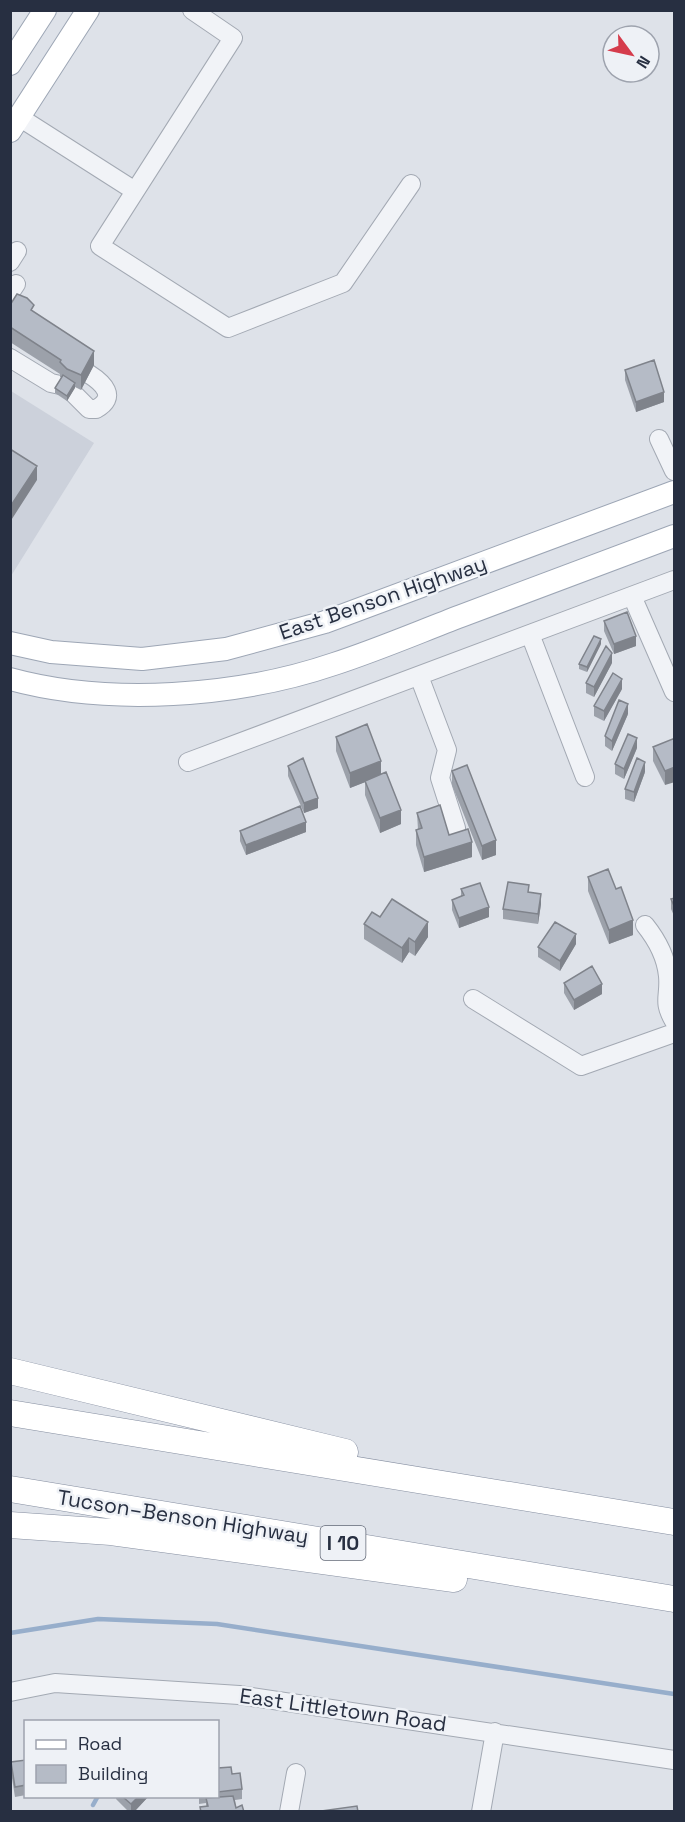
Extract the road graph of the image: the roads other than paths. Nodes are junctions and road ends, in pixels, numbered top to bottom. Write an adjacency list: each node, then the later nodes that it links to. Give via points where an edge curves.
1 (45, 10): 4 (main road)
2 (88, 10): 5 (main road)
3 (192, 10): 7 (street, via 232,38)
4 (10, 64)
5 (15, 124): 7 (street)
6 (411, 184): 7 (street, via 343,283 228,328 100,246)
7 (135, 191)
8 (10, 358): 9 (street, via 92,410 100,408 107,392)
9 (89, 374)
10 (660, 438): 11 (street)
11 (675, 471)
12 (675, 492): 17 (main road, East Benson Highway, via 325,622 226,649 142,658 51,652)
13 (675, 536): 19 (main road, East Benson Highway, via 332,665 249,686 168,694 98,694)
14 (675, 580): 15 (street)
15 (633, 596): 16 (street); 20 (street)
16 (530, 634): 18 (street); 22 (street)
17 (10, 643)
18 (419, 676): 21 (street); 23 (street, via 447,750 440,778)
19 (10, 679)
20 (675, 692)
21 (188, 762)
22 (585, 777)
23 (456, 828)
24 (645, 925): 26 (street, via 666,961 667,1008)
25 (473, 999): 27 (street, via 581,1066)
26 (675, 1021)
27 (675, 1033)
28 (10, 1371): 31 (highway)
29 (10, 1413): 31 (highway)
30 (10, 1489): 34 (highway, Tucson–Benson Highway / I 10)
31 (552, 1502): 32 (highway)
32 (675, 1522)
33 (10, 1525): 35 (highway, via 111,1532)
34 (675, 1599)
35 (675, 1609)
36 (10, 1692): 37 (street, East Littletown Road, via 55,1683 239,1695)
37 (495, 1732): 38 (street, East Littletown Road); 41 (street)
38 (675, 1760)
39 (296, 1773): 40 (street)
40 (289, 1812)
41 (482, 1812)

